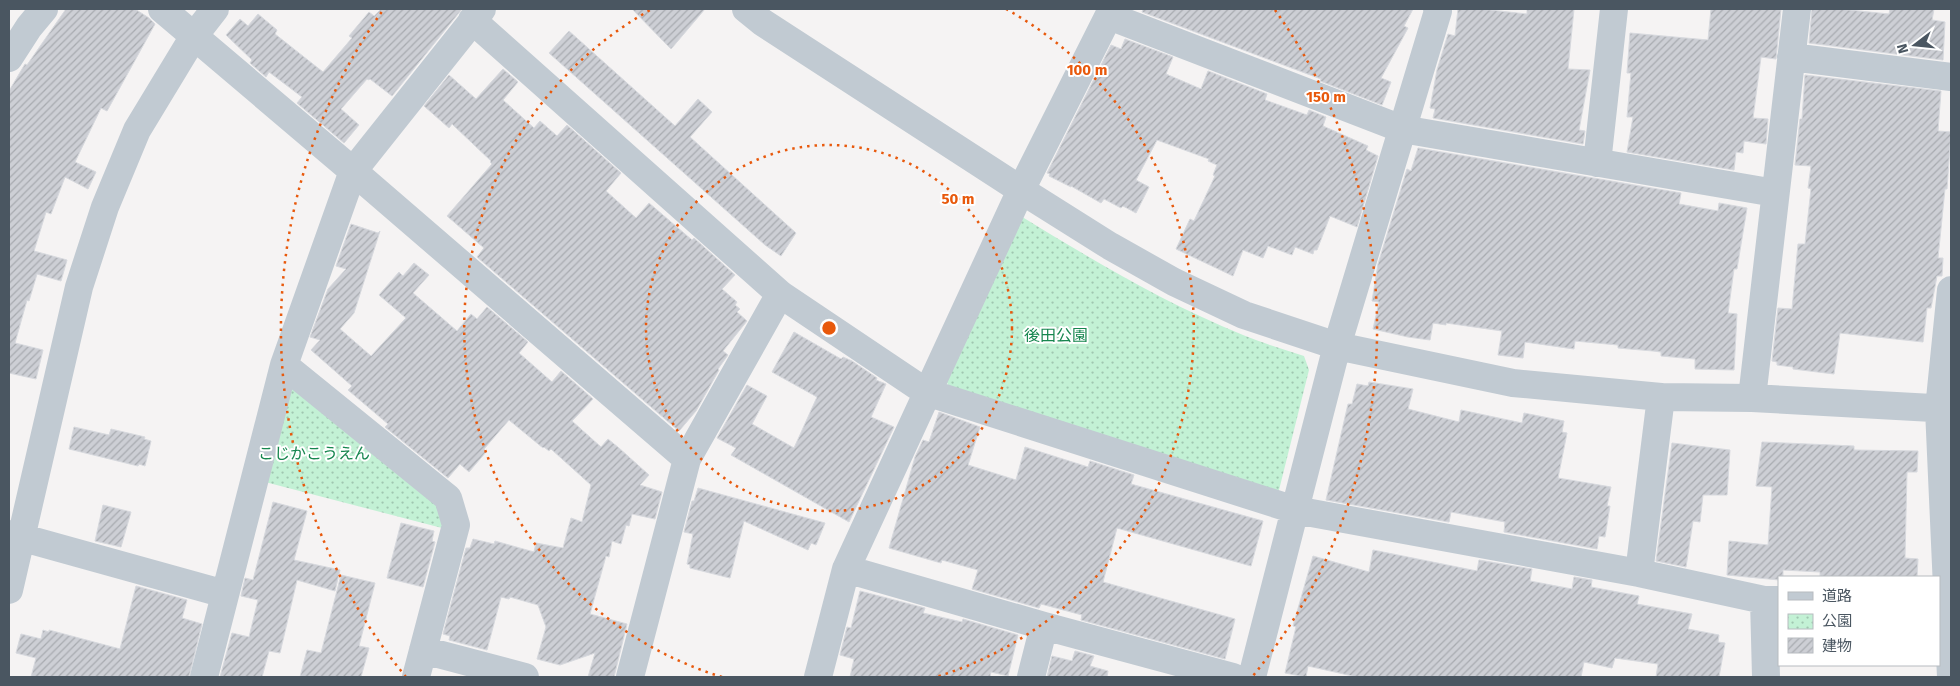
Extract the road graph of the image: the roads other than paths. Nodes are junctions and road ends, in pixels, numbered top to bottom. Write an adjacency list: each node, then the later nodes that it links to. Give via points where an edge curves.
1 (44, 9): 12 (street)
2 (162, 9): 10 (street)
3 (215, 9): 10 (street)
4 (746, 9): 17 (street)
5 (1437, 9): 14 (street)
6 (1614, 9): 15 (street)
7 (1797, 9): 11 (street)
8 (1111, 12): 14 (street); 17 (street)
9 (477, 15): 16 (street); 20 (street)
10 (194, 36): 16 (street); 29 (street, via 137,130 105,207 79,287)
11 (1791, 57): 13 (street); 18 (street)
12 (9, 58)
13 (1951, 77)
14 (1402, 129): 15 (street); 21 (street)
15 (1597, 163): 18 (street)
16 (353, 171): 22 (street); 27 (street)
17 (1021, 190): 21 (street, via 1174,282 1244,314); 23 (street)
18 (1775, 192): 25 (street)
19 (1951, 290): 26 (street)
20 (780, 294): 23 (street); 27 (street)
21 (1337, 346): 24 (street, via 1513,383); 28 (street)
22 (284, 365): 33 (street); 37 (street, via 448,498 456,525)
23 (926, 392): 28 (street); 30 (street)
24 (1661, 397): 25 (street); 31 (street)
25 (1752, 398): 26 (street)
26 (1945, 409): 35 (street)
27 (687, 459): 41 (street)
28 (1295, 510): 31 (street); 45 (street)
29 (15, 536): 32 (street); 33 (street)
30 (846, 569): 36 (street); 42 (street)
31 (1640, 574): 34 (street)
32 (9, 590)
33 (225, 594): 38 (street)
34 (1771, 600): 46 (street)
35 (1943, 605): 47 (street)
36 (1044, 626): 43 (street); 44 (street)
37 (423, 650): 39 (street); 40 (street)
38 (204, 677)
39 (416, 677)
40 (524, 677)
41 (630, 677)
42 (818, 677)
43 (1030, 677)
44 (1233, 677)
45 (1252, 677)
46 (1766, 677)
47 (1951, 677)

